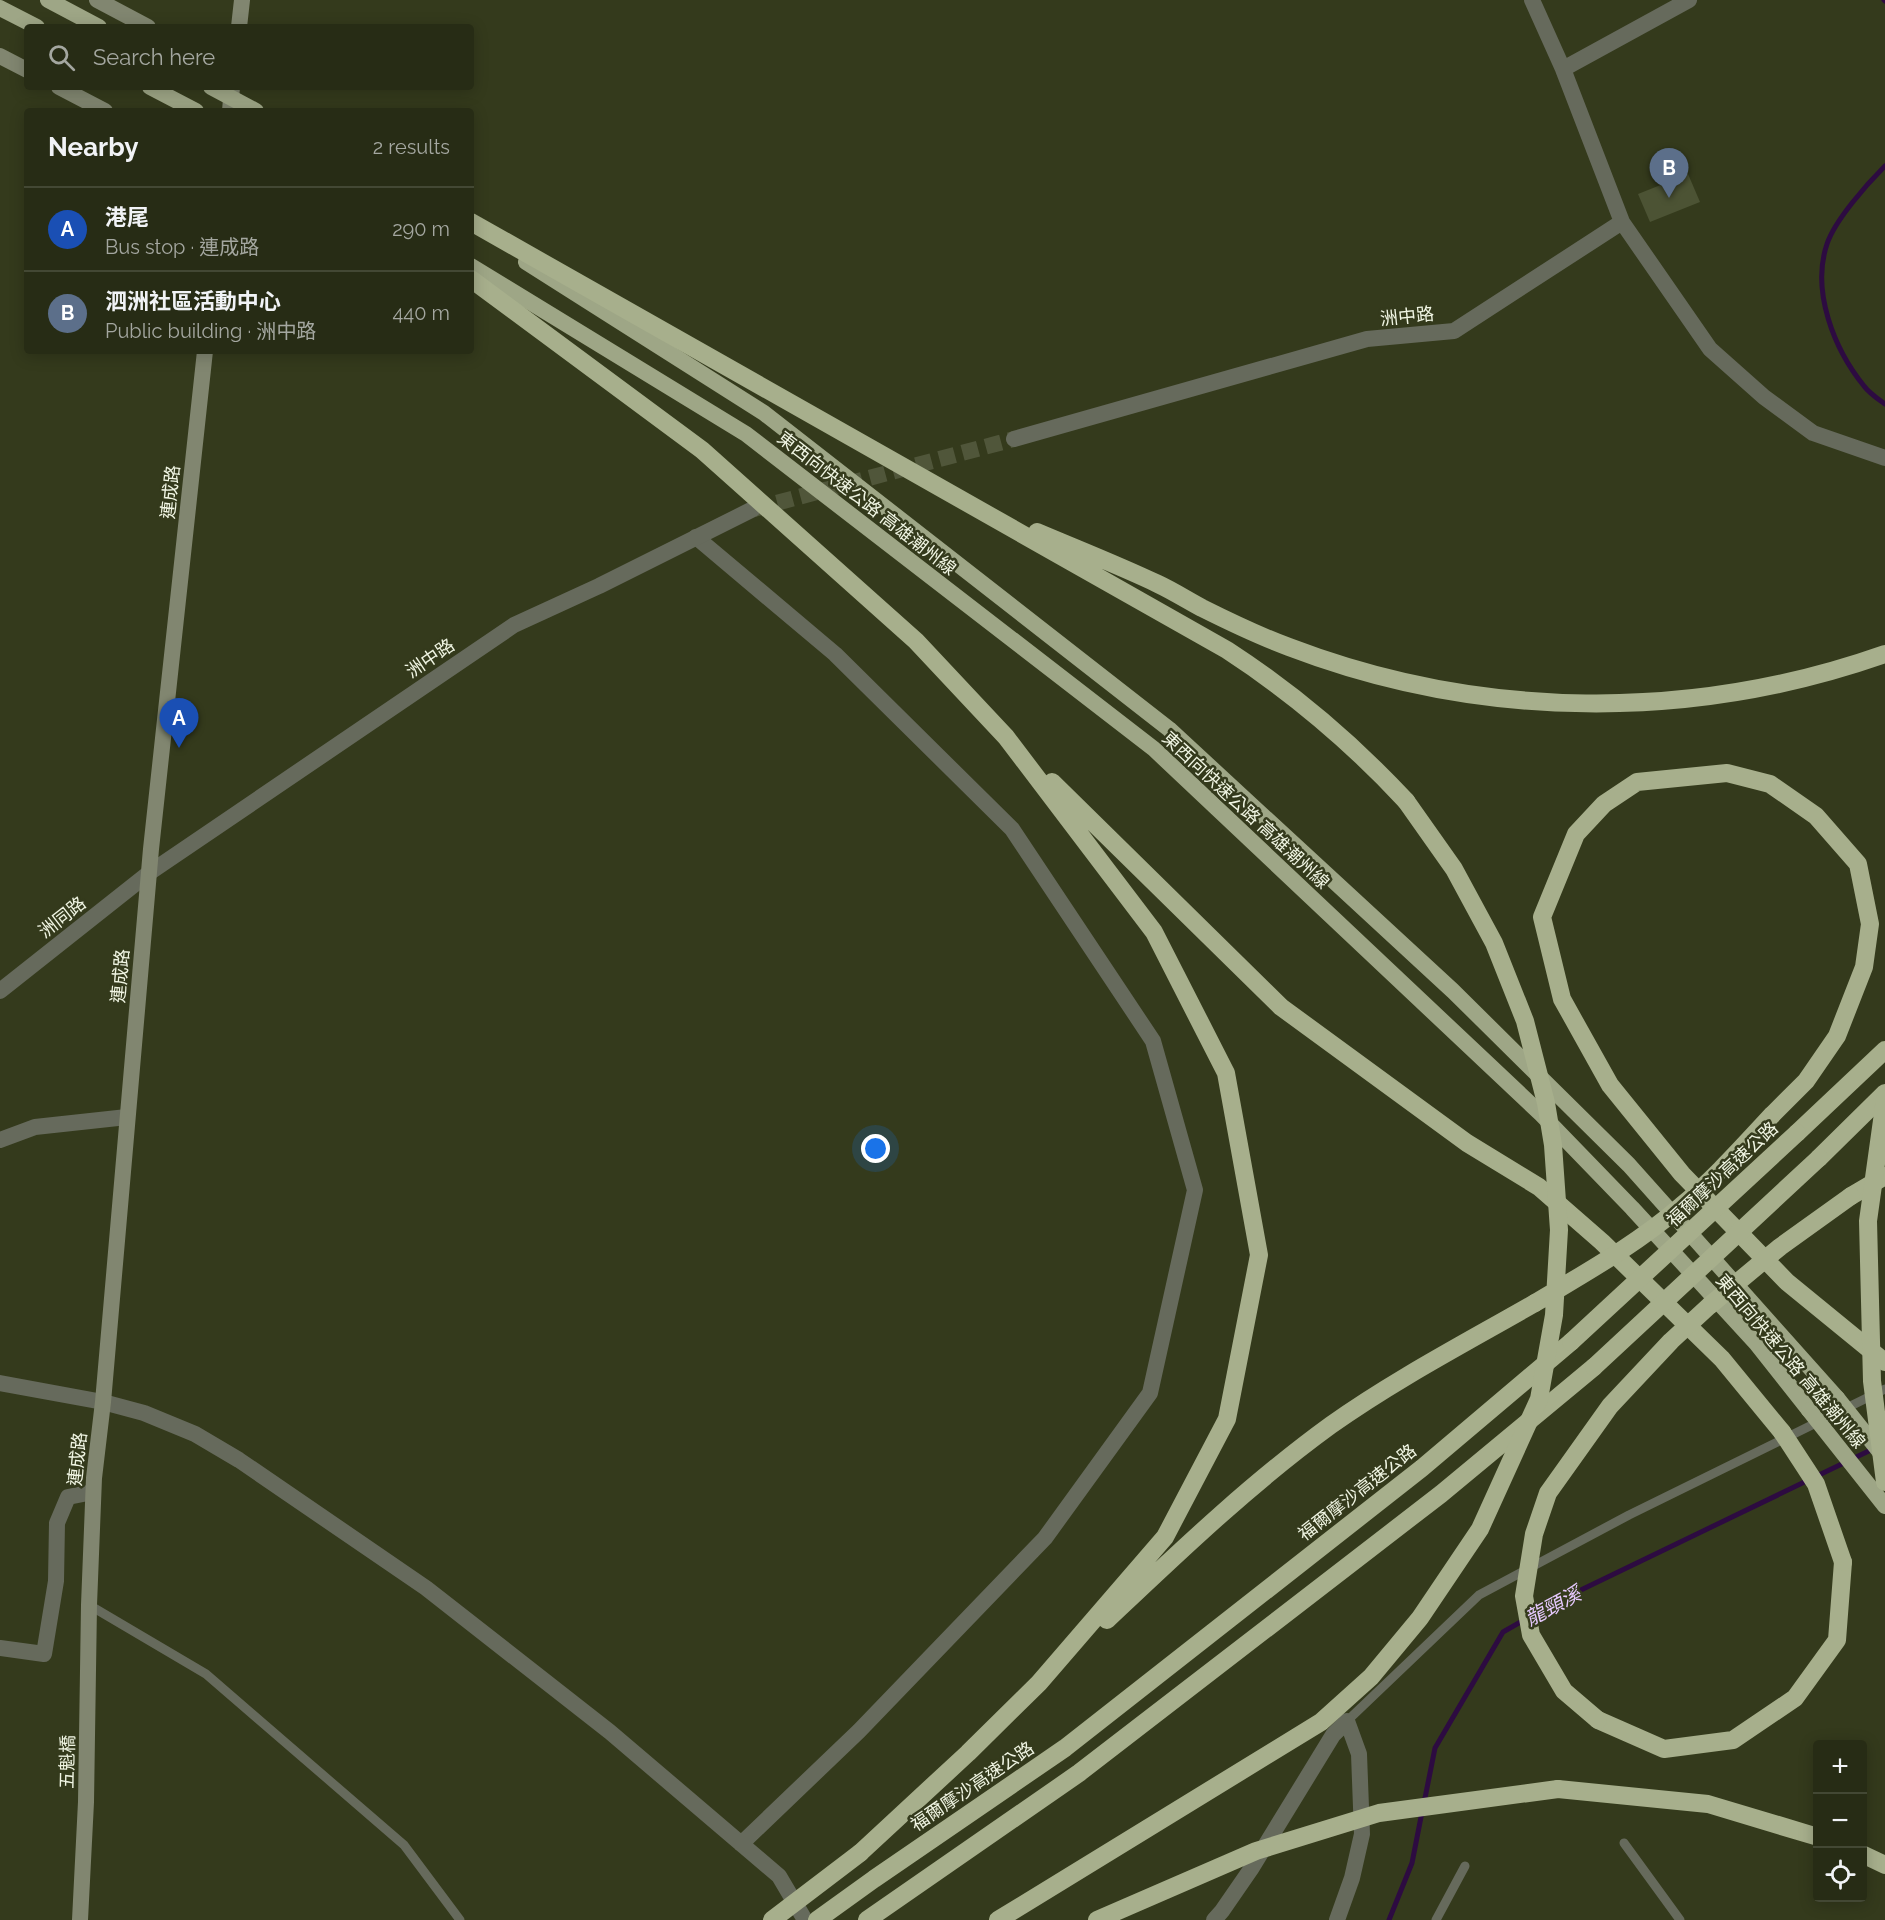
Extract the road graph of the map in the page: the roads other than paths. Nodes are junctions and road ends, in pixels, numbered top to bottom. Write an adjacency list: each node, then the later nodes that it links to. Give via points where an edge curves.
1 (48, 0): 8 (highway)
2 (97, 0): 9 (main road)
3 (242, 0): 10 (main road)
4 (1532, 0): 13 (street)
5 (1689, 0): 13 (street)
6 (0, 8): 7 (highway)
7 (31, 24)
8 (93, 24)
9 (142, 24)
10 (239, 24)
11 (0, 56): 12 (main road)
12 (24, 68)
13 (1563, 69): 22 (street)
14 (65, 90): 18 (main road)
15 (156, 90): 19 (highway)
16 (217, 90): 21 (highway, bridge)
17 (232, 90): 20 (main road)
18 (99, 108)
19 (190, 108)
20 (230, 108)
21 (250, 108)
22 (1622, 222): 28 (street, 洲中路, via 1454,331 1367,339); 29 (street, via 1710,349 1764,397 1813,433)
23 (474, 227): 30 (highway)
24 (474, 227): 47 (highway, 東西向快速公路 高雄潮州線, bridge, via 764,413 1169,729 1453,991 1629,1165 1838,1398)
25 (474, 268): 50 (highway, 東西向快速公路 高雄潮州線, bridge, via 746,434 1154,749 1541,1114 1632,1208 1756,1343)
26 (474, 281): 34 (highway, via 702,450 916,641)
27 (205, 354): 35 (main road, 連成路)
28 (1014, 439)
29 (1885, 458)
30 (951, 494): 33 (highway, via 1159,584 1212,613 1288,646 1379,676 1449,691 1567,704 1664,702 1762,688); 67 (highway, bridge, via 1191,628 1261,672 1331,727 1406,801 1454,869 1494,943 1525,1021 1546,1103 1557,1188 1554,1315 1539,1399 1480,1529 1420,1618 1371,1677 1321,1722)
31 (753, 509): 32 (street, 洲中路)
32 (696, 537): 35 (street, 洲中路, via 514,625); 56 (street, via 834,654 1012,829 1153,1041 1196,1190 1150,1394 1045,1538 859,1731)
33 (1885, 654)
34 (1006, 737): 42 (highway, bridge, via 1281,1007 1467,1143 1539,1188 1602,1242 1722,1359 1782,1432 1816,1484 1843,1562 1837,1640 1795,1698 1733,1740 1664,1749 1598,1720 1564,1691 1531,1635 1524,1596 1534,1534 1548,1493 1610,1406 1671,1341 1709,1306 1780,1247); 53 (highway, via 1154,932 1226,1073 1259,1255 1227,1419 1165,1537)
35 (149, 873): 36 (street, 洲同路); 40 (main road, 連成路)
36 (0, 991)
37 (1885, 1050): 65 (highway, 福爾摩沙高速公路, bridge, via 1571,1342 1422,1468 1065,1748)
38 (1885, 1093): 66 (highway, bridge, via 1594,1367 1441,1494 1079,1773)
39 (1885, 1099): 48 (highway, bridge, via 1868,1221 1872,1381)
40 (127, 1117): 41 (street, via 35,1127); 46 (main road, 連成路)
41 (0, 1140)
42 (1885, 1176)
43 (1885, 1362): 53 (highway, bridge, via 1787,1282 1682,1174 1610,1085 1562,999 1542,917 1576,834 1604,804 1637,782 1727,773 1770,784 1816,816 1858,864 1870,924 1864,968 1837,1036 1806,1081 1722,1169 1680,1207 1620,1252 1332,1425 1266,1475)
44 (0, 1383): 46 (street)
45 (1885, 1389): 54 (lane, via 1629,1515 1479,1595)
46 (103, 1402): 49 (main road, 連成路); 56 (street, via 144,1413 195,1434 426,1588 610,1732)
47 (1885, 1457)
48 (1885, 1482)
49 (93, 1492): 51 (main road, 連成路); 52 (street, via 68,1497 57,1523 56,1581 44,1654)
50 (1885, 1506)
51 (89, 1605): 61 (main road, 五魁橋); 62 (lane, via 206,1674 404,1845)
52 (0, 1648)
53 (1039, 1683): 63 (highway, bridge, via 860,1853)
54 (1347, 1721): 69 (street, via 1333,1735 1251,1869); 70 (street, via 1359,1754 1362,1834)
55 (1813, 1836): 68 (highway, bridge, via 1708,1804 1558,1789 1379,1814 1256,1851)
56 (741, 1844): 64 (street, via 779,1876)
57 (1624, 1844): 72 (lane)
58 (1867, 1856): 59 (highway)
59 (1885, 1865)
60 (1465, 1866): 71 (lane)
61 (80, 1920)
62 (460, 1920)
63 (772, 1920)
64 (805, 1920)
65 (817, 1920)
66 (867, 1920)
67 (998, 1920)
68 (1096, 1920)
69 (1214, 1920)
70 (1337, 1920)
71 (1436, 1920)
72 (1680, 1920)

